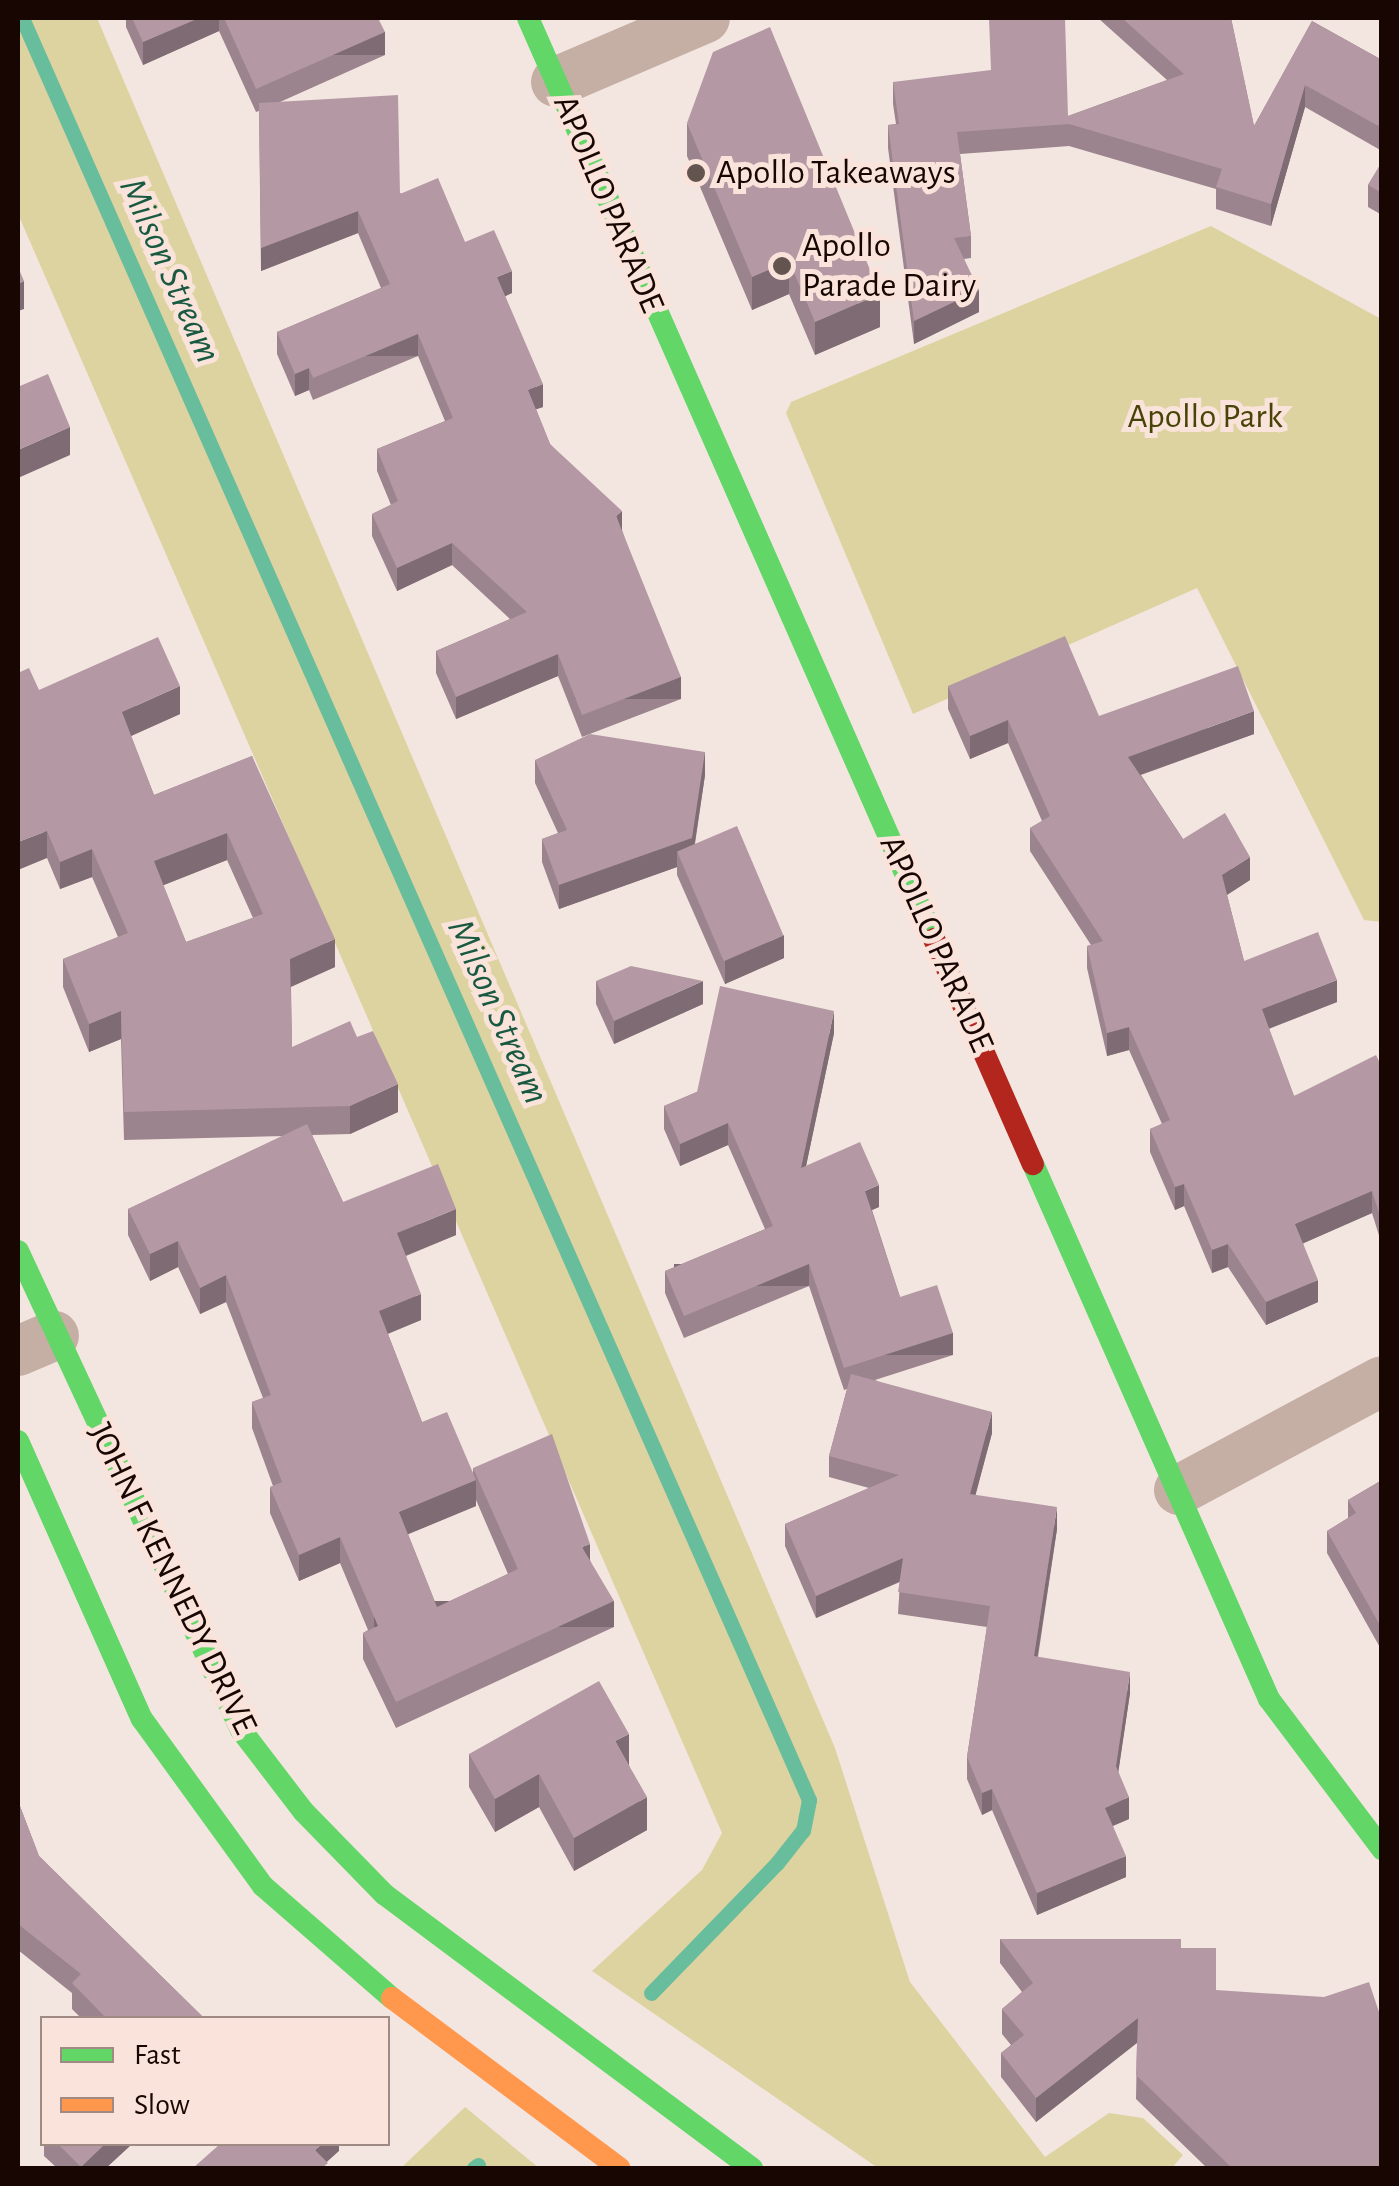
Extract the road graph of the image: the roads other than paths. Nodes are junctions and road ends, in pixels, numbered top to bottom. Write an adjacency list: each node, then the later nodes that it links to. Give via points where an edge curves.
1 (528, 18): 3 (main road, APOLLO PARADE)
2 (704, 18): 3 (street)
3 (556, 82): 8 (main road, APOLLO PARADE)
4 (18, 1251): 5 (main road, JOHN F KENNEDY DRIVE)
5 (36, 1343): 11 (main road, JOHN F KENNEDY DRIVE, via 241,1730 304,1812 384,1894)
6 (1382, 1380): 8 (street)
7 (18, 1441): 10 (main road, via 142,1719 264,1886 363,1977)
8 (1179, 1490): 9 (main road, APOLLO PARADE, via 1269,1699)
9 (1382, 1849)
10 (619, 2168)
11 (752, 2168)

